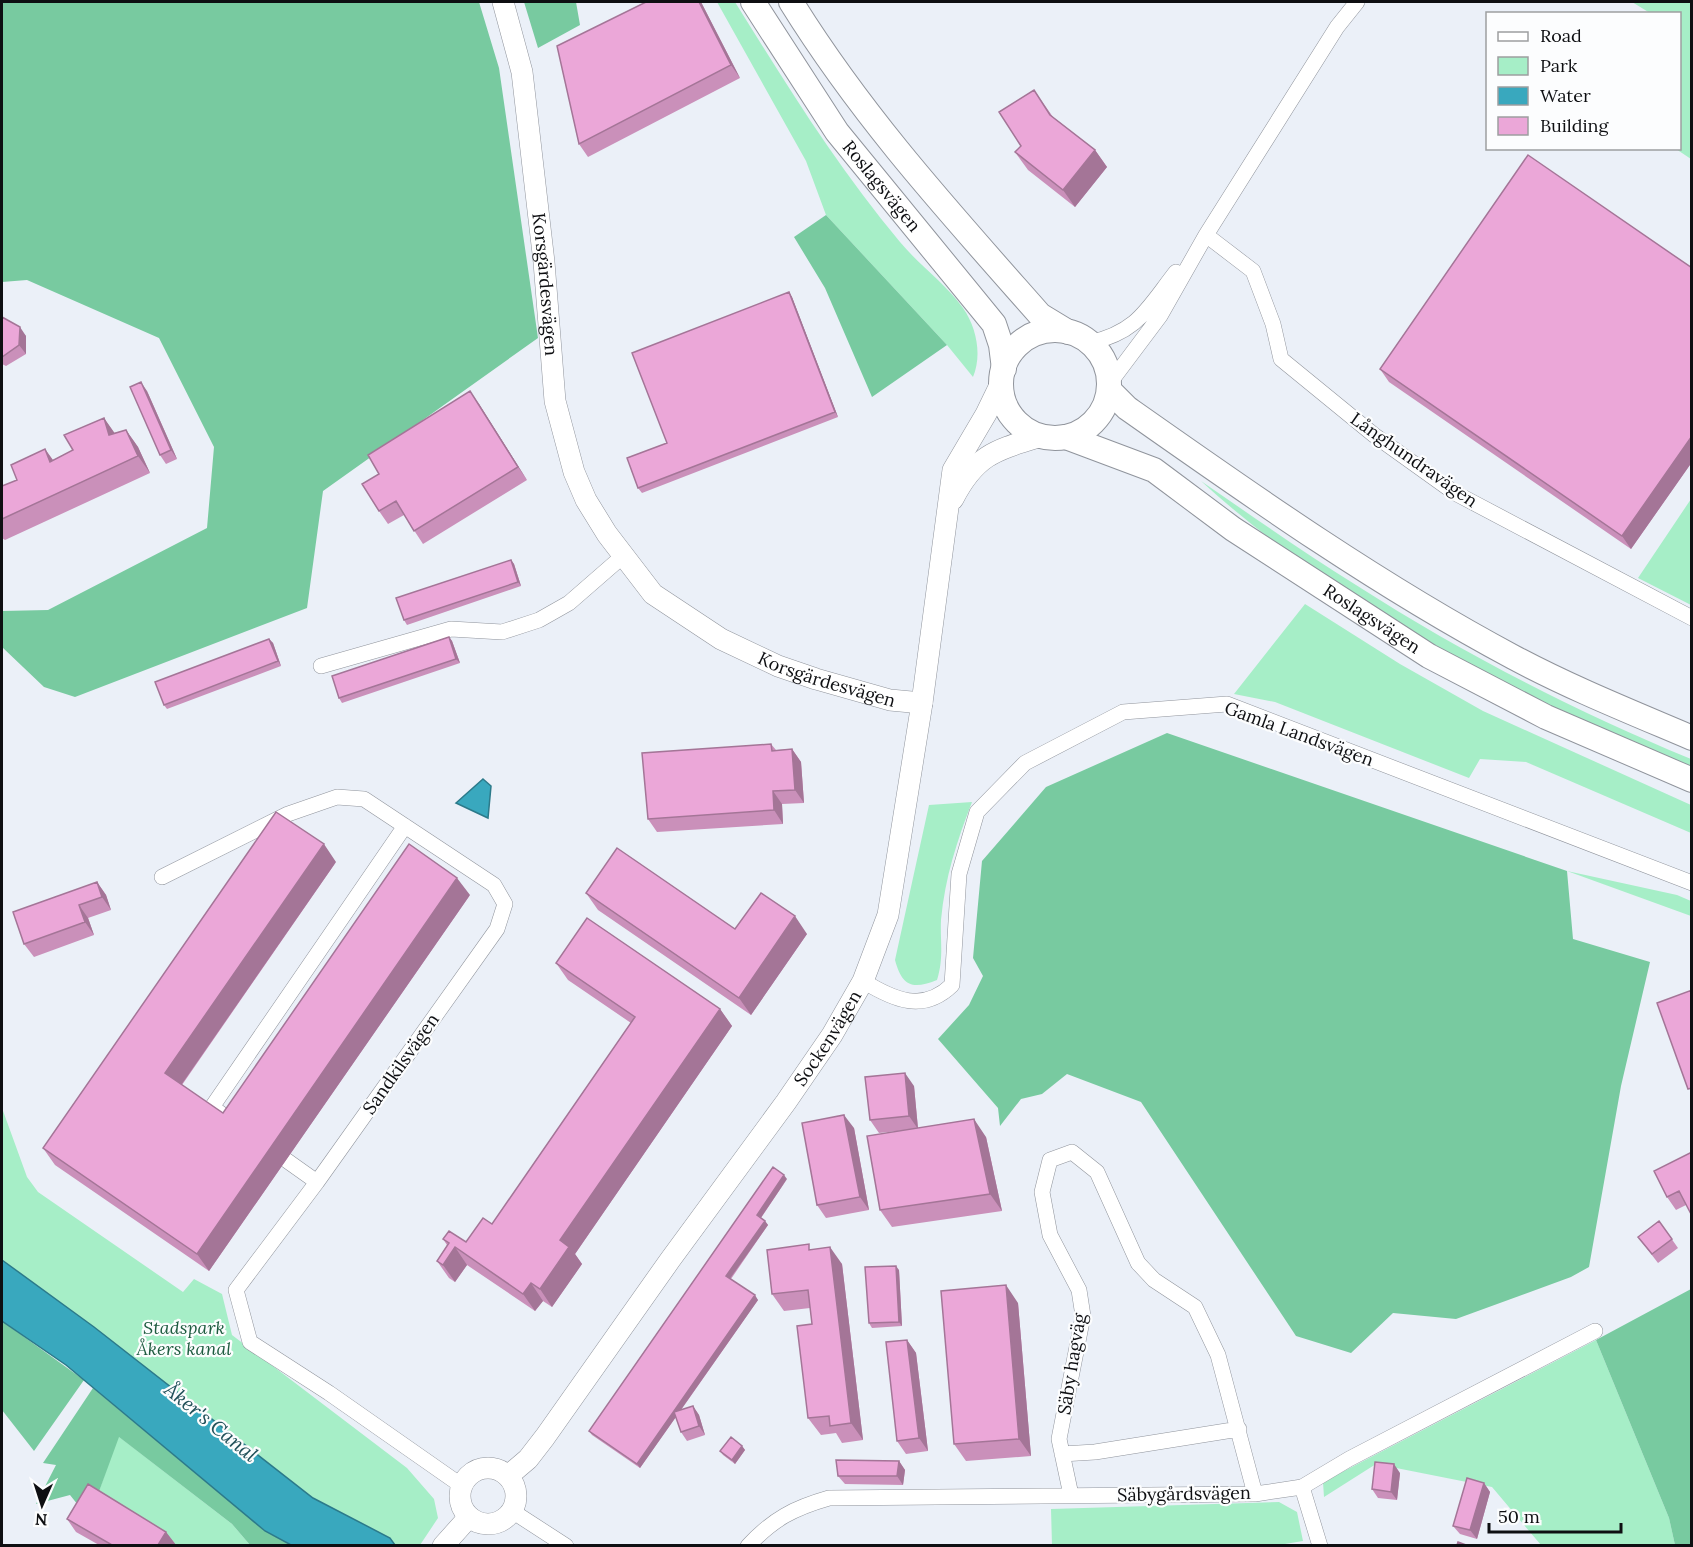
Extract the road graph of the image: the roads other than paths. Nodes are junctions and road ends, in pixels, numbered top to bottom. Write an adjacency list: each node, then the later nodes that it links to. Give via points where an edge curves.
1 (503, 2): 12 (street, Korsgärdesvägen, via 522,72 555,401 586,501)
2 (753, 2): 7 (main road, Roslagsvägen, via 837,132 994,324 1002,345)
3 (791, 2): 6 (main road, Roslagsvägen, via 826,58 905,162 1040,315)
4 (1357, 2): 5 (street, via 1337,27)
5 (1206, 235): 6 (street, via 1135,325 1111,338); 8 (street, via 1160,316); 13 (street, Långhundravägen, via 1253,271 1281,359 1374,435 1455,493)
6 (1078, 337): 7 (main road, via 1044,332 1023,341 1008,358); 8 (main road, via 1104,361)
7 (1003, 375): 9 (main road, via 1002,392 1011,415 1019,425); 11 (street, Sockenvägen, via 986,414 953,470)
8 (1109, 387): 10 (main road, via 1098,417); 16 (main road, Roslagsvägen, via 1126,408 1244,491 1462,629 1568,685)
9 (1042, 436): 10 (main road); 11 (street, Sockenvägen, via 984,457 963,479)
10 (1066, 437): 17 (main road, Roslagsvägen, via 1154,470 1233,529 1429,656 1546,717)
11 (946, 513): 15 (street, Sockenvägen)
12 (623, 556): 14 (street, via 569,603 539,620 502,632 451,629); 15 (street, Korsgärdesvägen, via 653,594 721,639 778,666 826,682 891,700)
13 (1692, 618)
14 (321, 666)
15 (922, 703): 21 (street, Sockenvägen, via 888,915)
16 (1692, 738)
17 (1692, 780)
18 (405, 826): 19 (street, Sandkilsvägen, via 364,799 337,797 288,814); 22 (street, via 212,1107); 24 (street, Sandkilsvägen, via 494,885 505,904 497,929)
19 (162, 877)
20 (1692, 883): 21 (street, Gamla Landsvägen, via 1227,704 1123,712 1025,763 977,812 958,874 952,985 941,996 913,1003 885,994)
21 (863, 981): 28 (street, Sockenvägen, via 786,1102 545,1437)
22 (238, 1126)
23 (286, 1160): 24 (street)
24 (317, 1182): 29 (street, Sandkilsvägen, via 236,1290 250,1342)
25 (1595, 1331): 30 (street, Säbygårdsvägen)
26 (1239, 1429): 27 (street); 27 (street, Säby hagväg, via 1218,1355 1195,1307 1154,1280 1138,1263 1097,1172 1072,1152 1050,1160 1042,1192 1050,1235 1079,1290 1083,1316 1059,1440); 31 (street, Säby hagväg)
27 (1062, 1454): 32 (street, Säby hagväg)
28 (508, 1476): 29 (street, via 494,1469 482,1469 472,1473); 33 (street, via 516,1495)
29 (462, 1486): 34 (street, via 462,1504)
30 (1302, 1487): 31 (street, Säbygårdsvägen); 38 (street)
31 (1255, 1494): 32 (street, Säbygårdsvägen)
32 (1071, 1495): 37 (street, Säbygårdsvägen, via 829,1498 795,1508)
33 (512, 1511): 34 (street, via 492,1524); 36 (street)
34 (469, 1517): 35 (street)
35 (443, 1545)
36 (566, 1545)
37 (748, 1545)
38 (1320, 1545)

